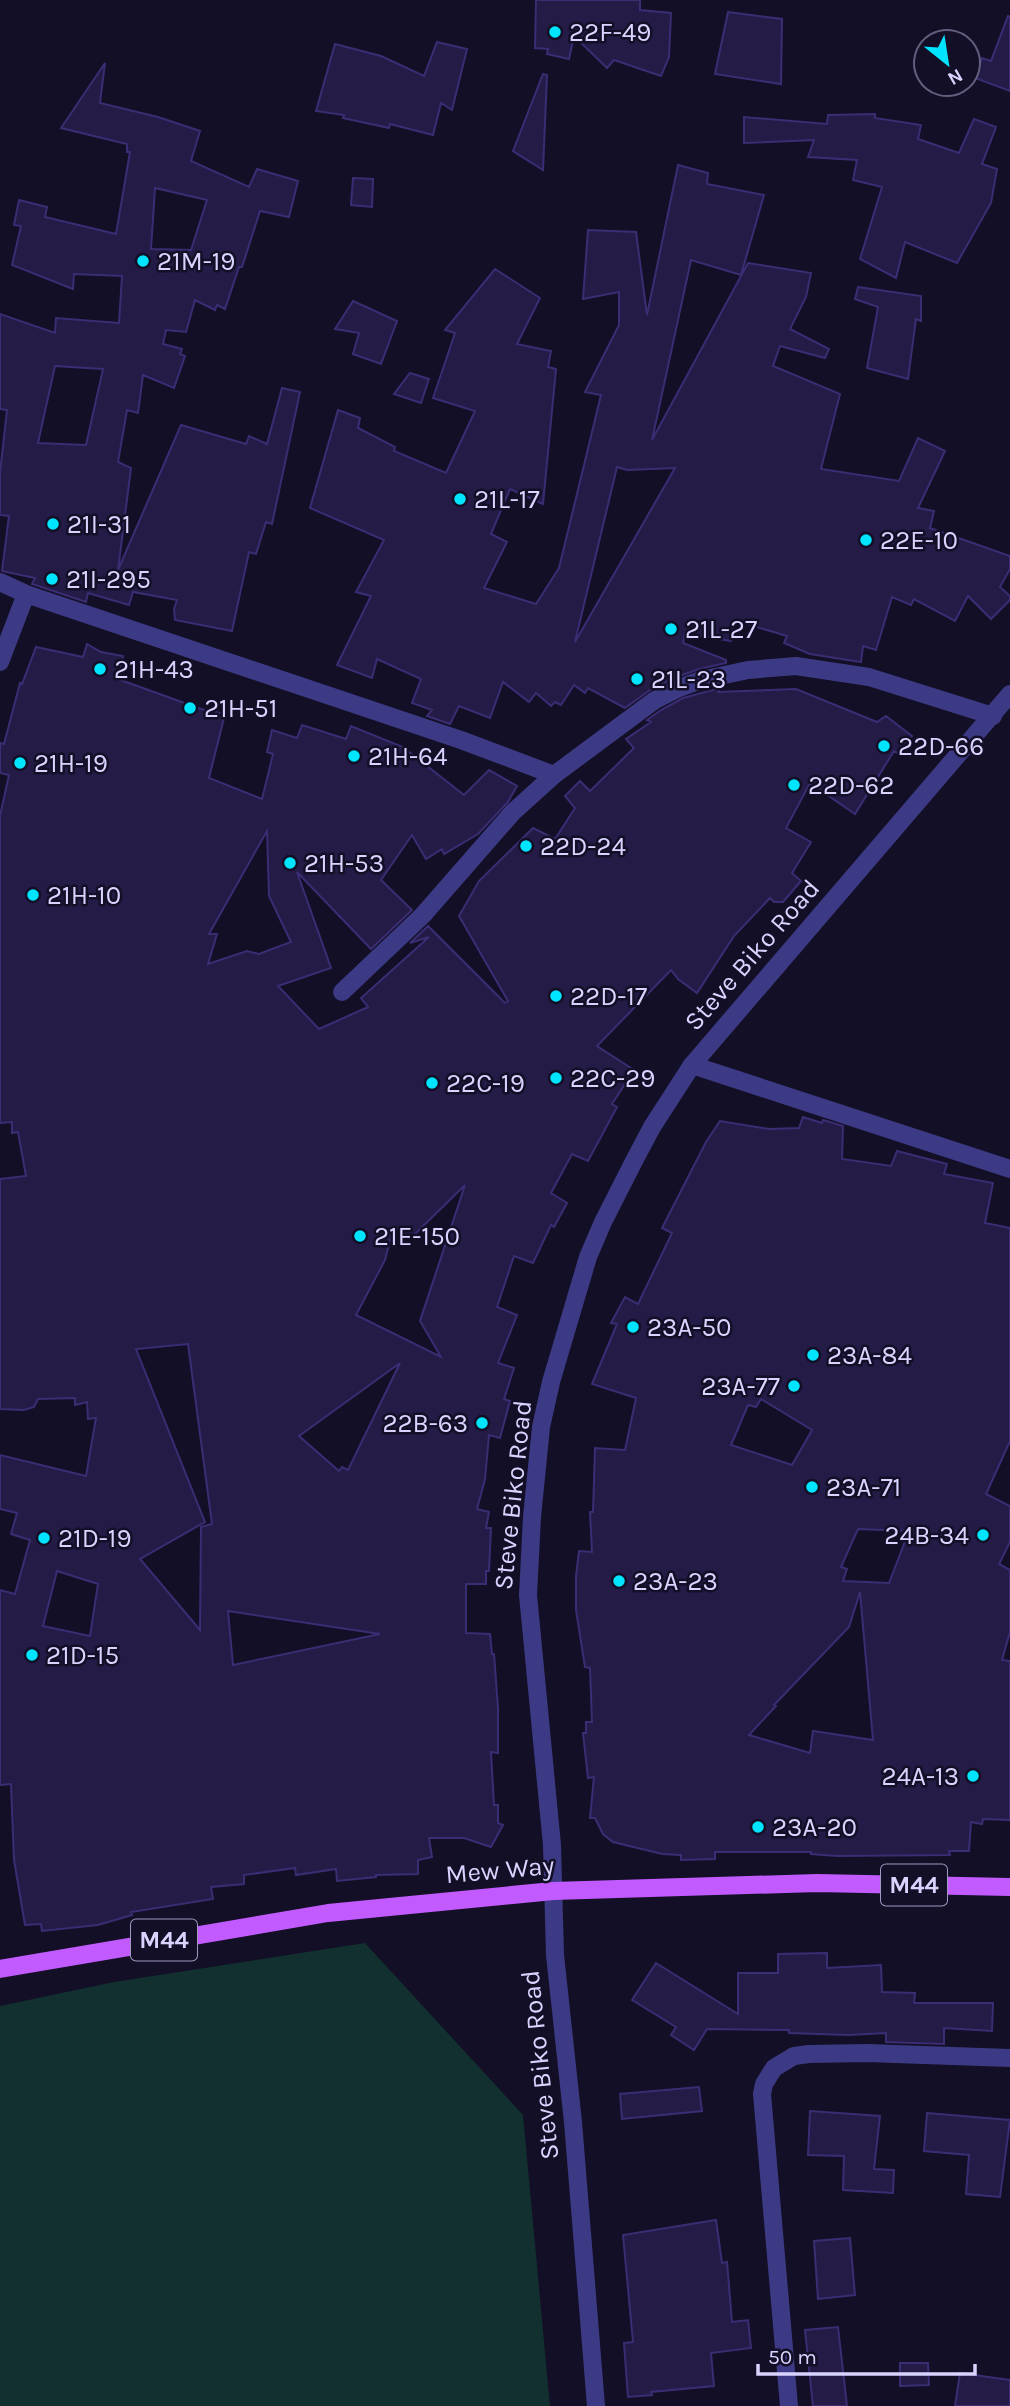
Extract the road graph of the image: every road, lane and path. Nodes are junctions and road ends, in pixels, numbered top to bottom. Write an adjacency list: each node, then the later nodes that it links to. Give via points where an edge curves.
1 (0, 582): 2 (street)
2 (26, 594): 3 (street); 6 (street)
3 (0, 662)
4 (1010, 694): 5 (street, Steve Biko Road)
5 (993, 716): 6 (street, via 869,677 827,669 772,667 679,688 655,700); 8 (street, Steve Biko Road)
6 (554, 775): 7 (street, via 513,812 423,915)
7 (342, 992)
8 (692, 1065): 9 (street); 11 (street, Steve Biko Road, via 652,1128 603,1223 551,1382 541,1427 528,1595)
9 (1010, 1169)
10 (1010, 1887): 11 (main road, Mew Way / M44, via 817,1883)
11 (553, 1891): 12 (main road, Mew Way / M44, via 328,1913); 14 (street, Steve Biko Road)
12 (0, 1969)
13 (1010, 2058): 15 (street, via 810,2054 783,2061 769,2076 762,2094)
14 (596, 2406)
15 (789, 2406)

